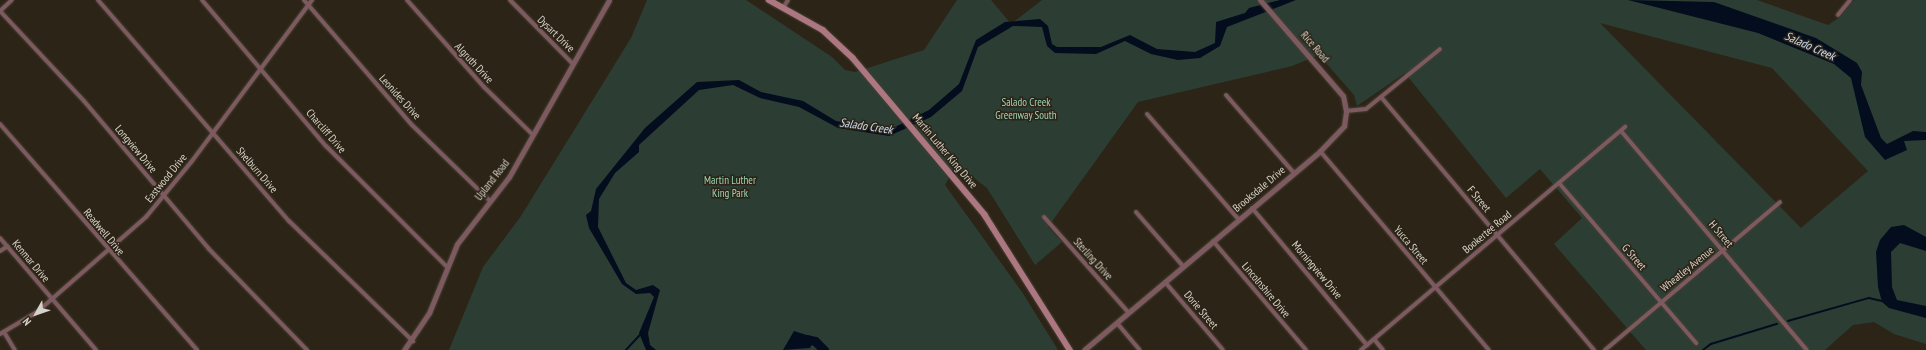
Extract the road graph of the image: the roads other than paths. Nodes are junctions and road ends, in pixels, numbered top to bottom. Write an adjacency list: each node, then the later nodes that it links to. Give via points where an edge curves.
1 (12, 0): 15 (street)
2 (98, 0): 26 (street, Shelburn Drive)
3 (202, 0): 19 (street, Charcliff Drive)
4 (304, 0): 13 (street, Leonides Drive)
5 (312, 0): 13 (street, Eastwood Drive)
6 (407, 0): 27 (street, Algruth Drive, via 484,87)
7 (510, 0): 18 (street, Dysart Drive)
8 (609, 0): 18 (street, Upland Road)
9 (769, 0): 14 (main road, Martin Luther King Drive)
10 (788, 0): 14 (street)
11 (1260, 0): 22 (street, Rice Road, via 1343,96)
12 (1850, 0): 16 (street)
13 (308, 4): 19 (street, Eastwood Drive); 32 (street, Leonides Drive, via 412,125)
14 (784, 8): 63 (main road, Martin Luther King Drive, via 823,30 857,62 957,181 985,215)
15 (0, 11): 31 (street, Longview Drive, via 84,101)
16 (1838, 15)
17 (1440, 49): 21 (street)
18 (573, 64): 27 (street, Upland Road)
19 (260, 68): 26 (street, Eastwood Drive); 45 (street, Charcliff Drive, via 374,197)
20 (1226, 95): 29 (street)
21 (1381, 97): 22 (street, via 1366,109); 38 (street, F Street)
22 (1346, 111): 28 (street, Brooksdale Drive, via 1340,133)
23 (1147, 114): 37 (street)
24 (0, 124): 43 (street, Readwell Drive)
25 (1623, 129): 30 (street, Bookertee Road); 44 (street, H Street)
26 (213, 133): 31 (street, Eastwood Drive); 55 (street, Shelburn Drive, via 335,269)
27 (532, 134): 32 (street, Upland Road, via 509,176)
28 (1320, 151): 29 (street, Brooksdale Drive); 48 (street, Yucca Street)
29 (1294, 173): 34 (street, Brooksdale Drive)
30 (1559, 183): 38 (street, Bookertee Road); 50 (street, G Street)
31 (164, 196): 43 (street, Eastwood Drive); 61 (street, Longview Drive, via 247,290)
32 (489, 200): 45 (street, Upland Road, via 462,235)
33 (1780, 202): 44 (street, Wheatley Avenue)
34 (1252, 208): 37 (street, Brooksdale Drive); 57 (street, Morningview Drive)
35 (1136, 212): 46 (street)
36 (1044, 218): 51 (street, Sterling Drive)
37 (1239, 220): 40 (street, Brooksdale Drive)
38 (1497, 234): 48 (street, Bookertee Road); 71 (street, F Street)
39 (0, 238): 41 (street, Kenmar Drive)
40 (1213, 241): 46 (street, Brooksdale Drive); 67 (street, Lincolnshire Drive)
41 (8, 246): 42 (street); 49 (street, Kenmar Drive)
42 (0, 251)
43 (109, 251): 49 (street, Eastwood Drive); 60 (street, Readwell Drive)
44 (1723, 251): 50 (street, Wheatley Avenue); 73 (street, H Street)
45 (446, 266): 55 (street, Upland Road, via 430,313)
46 (1183, 266): 47 (street, Brooksdale Drive)
47 (1165, 282): 51 (street, Brooksdale Drive); 66 (street, Dorie Street)
48 (1435, 287): 54 (street, Bookertee Road); 70 (street, Yucca Street)
49 (52, 299): 53 (street, Eastwood Drive); 59 (street, Kenmar Drive)
50 (1661, 302): 56 (street, G Street); 72 (street, Wheatley Avenue)
51 (1129, 313): 52 (street, Brooksdale Drive)
52 (1117, 323): 64 (street, Brooksdale Drive); 65 (street)
53 (2, 333): 58 (street)
54 (1374, 339): 57 (street, Bookertee Road); 69 (street)
55 (413, 341): 62 (street, Upland Road)
56 (1696, 343)
57 (1367, 344): 68 (street, Bookertee Road)
58 (15, 350)
59 (96, 350)
60 (198, 350)
61 (307, 350)
62 (404, 350)
63 (1070, 350)
64 (1084, 350)
65 (1140, 350)
66 (1223, 350)
67 (1306, 350)
68 (1361, 350)
69 (1383, 350)
70 (1489, 350)
71 (1594, 350)
72 (1606, 350)
73 (1807, 350)

